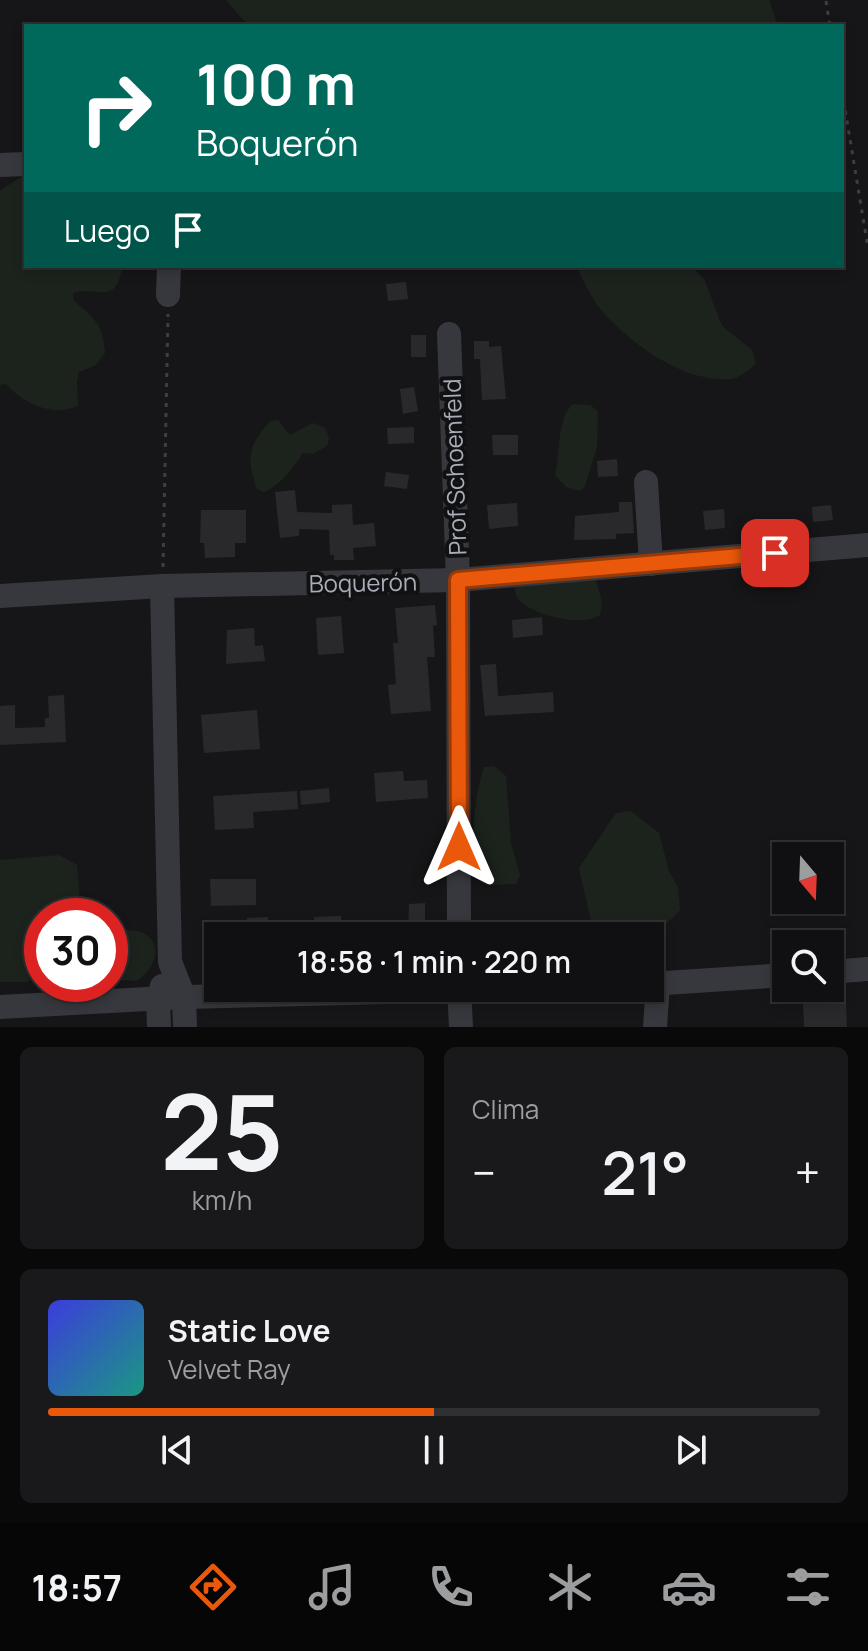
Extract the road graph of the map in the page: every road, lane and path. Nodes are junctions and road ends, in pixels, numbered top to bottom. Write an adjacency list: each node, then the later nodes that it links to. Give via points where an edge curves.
1 (826, 1): 2 (path)
2 (830, 24)
3 (844, 103): 6 (path)
4 (24, 164): 5 (street)
5 (0, 165)
6 (868, 248)
7 (169, 268): 8 (street)
8 (168, 295): 14 (path)
9 (449, 334): 13 (street, Prof Schoenfeld)
10 (646, 482): 12 (street)
11 (868, 545): 12 (street, Boquerón)
12 (651, 564): 13 (street, Boquerón)
13 (458, 580): 14 (street, Boquerón); 16 (street, Prof Schoenfeld)
14 (162, 586): 15 (street, Boquerón); 17 (street)
15 (0, 596)
16 (459, 922)
17 (170, 962): 23 (street); 24 (street)
18 (868, 969): 19 (street)
19 (844, 971)
20 (772, 976): 21 (street)
21 (664, 983)
22 (204, 996): 23 (street)
23 (184, 997): 24 (street); 29 (street)
24 (158, 999): 27 (street); 28 (street)
25 (460, 1002): 30 (street)
26 (654, 1002): 31 (street)
27 (0, 1007)
28 (159, 1027)
29 (185, 1027)
30 (461, 1027)
31 (655, 1027)

